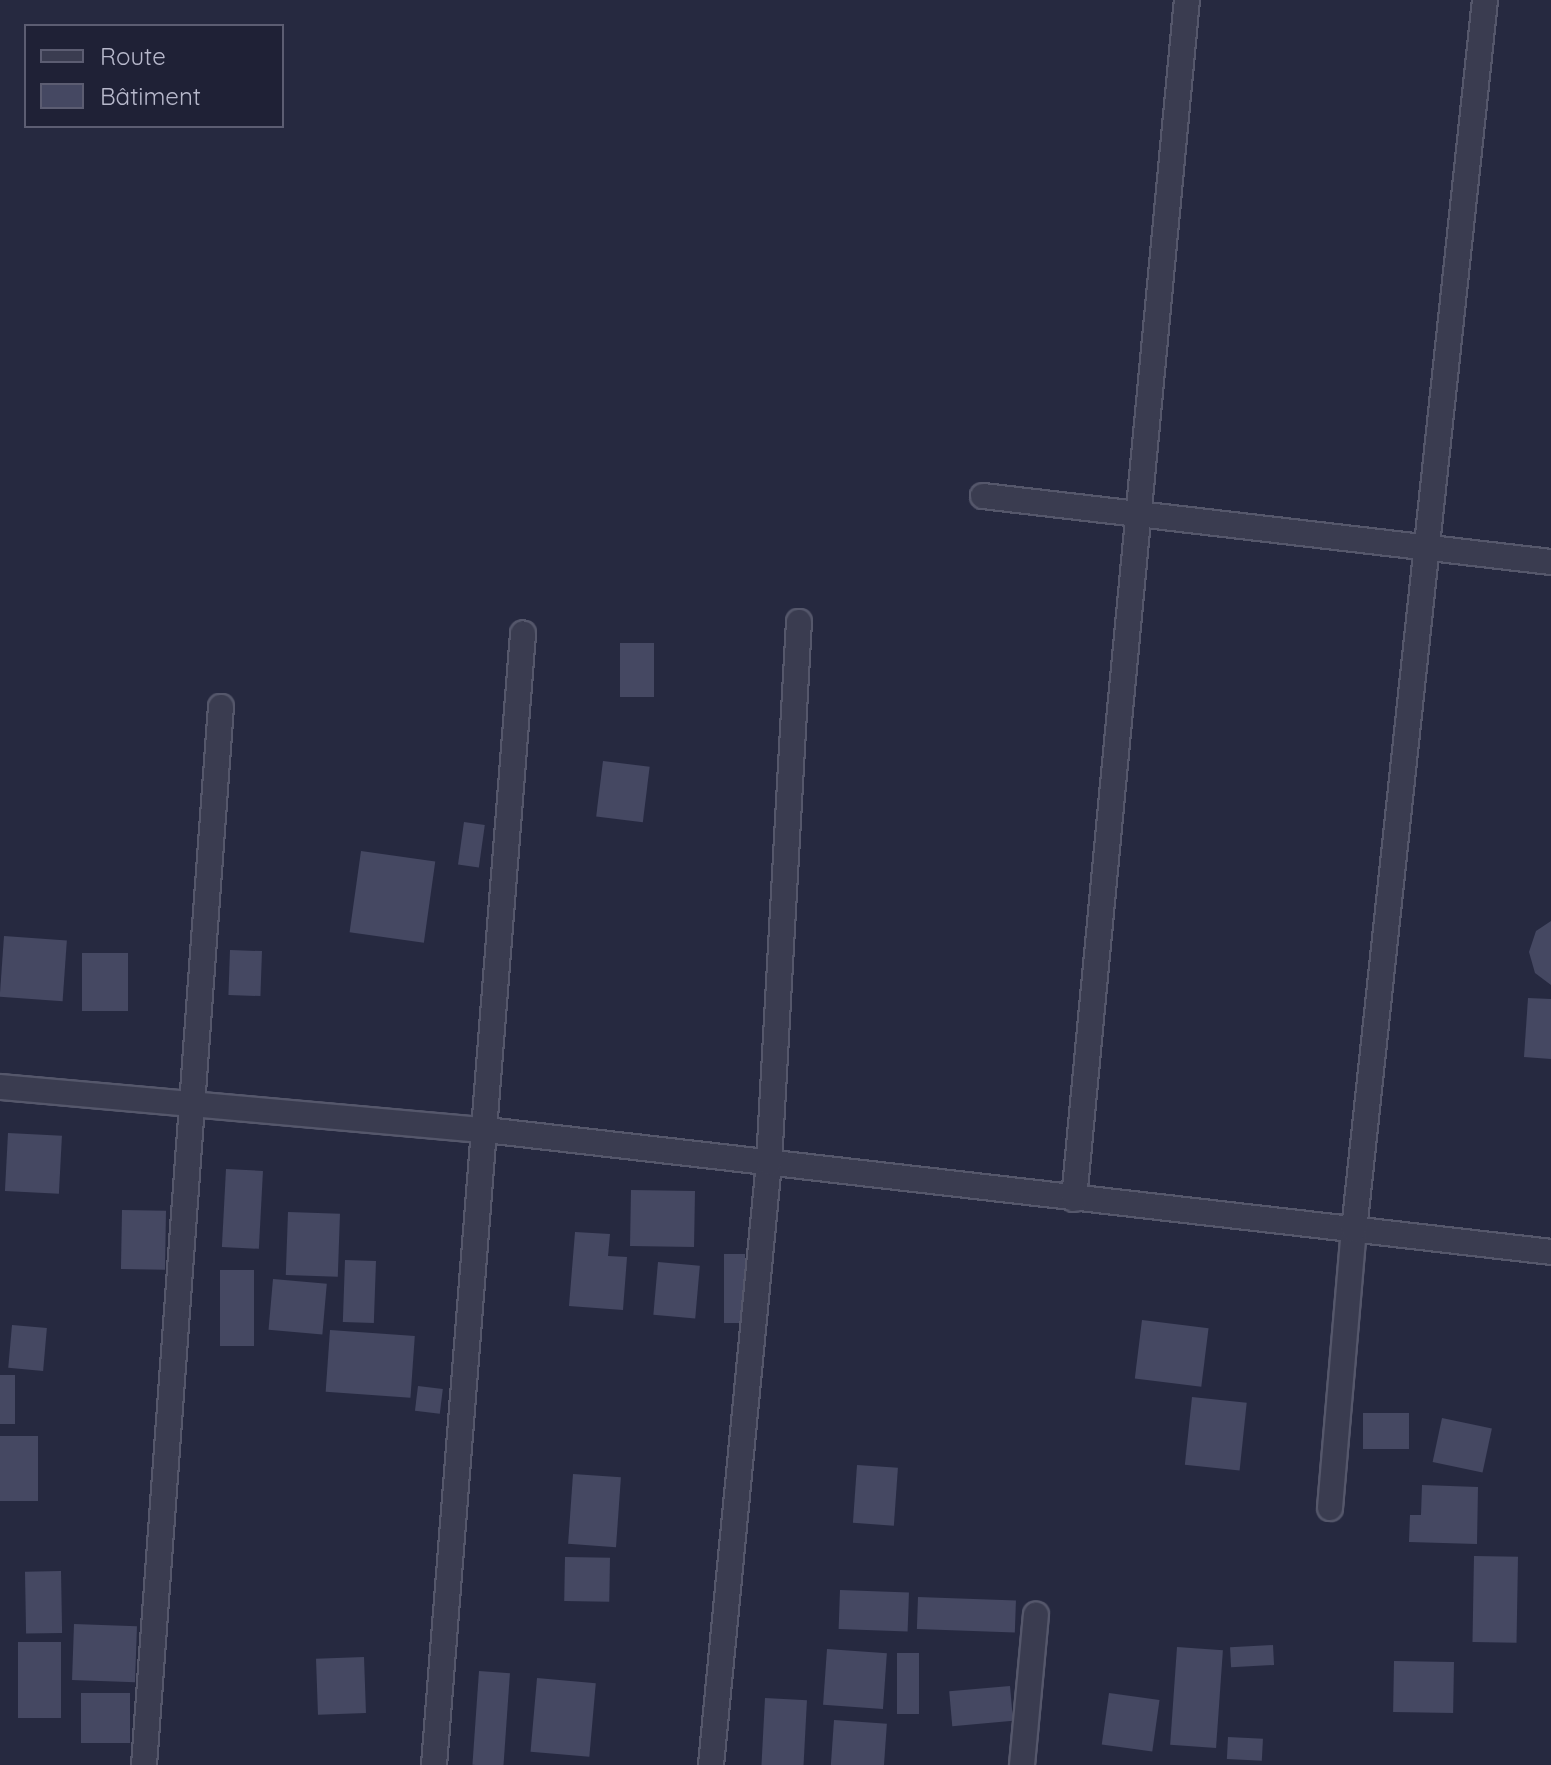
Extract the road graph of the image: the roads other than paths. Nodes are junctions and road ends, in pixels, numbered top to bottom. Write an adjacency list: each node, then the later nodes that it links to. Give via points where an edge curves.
1 (1187, 0): 4 (street)
2 (1485, 0): 5 (street)
3 (983, 496): 4 (street)
4 (1139, 513): 5 (street); 14 (street)
5 (1427, 546): 6 (street); 15 (street)
6 (1551, 562)
7 (799, 622): 13 (street)
8 (523, 633): 12 (street)
9 (221, 707): 11 (street)
10 (0, 1087): 11 (street)
11 (194, 1104): 12 (street); 19 (street)
12 (486, 1130): 13 (street); 20 (street)
13 (769, 1163): 14 (street); 21 (street)
14 (1074, 1199): 15 (street)
15 (1354, 1230): 16 (street); 17 (street)
16 (1551, 1252)
17 (1330, 1508)
18 (1036, 1615): 22 (street)
19 (144, 1765)
20 (434, 1765)
21 (711, 1765)
22 (1022, 1765)

